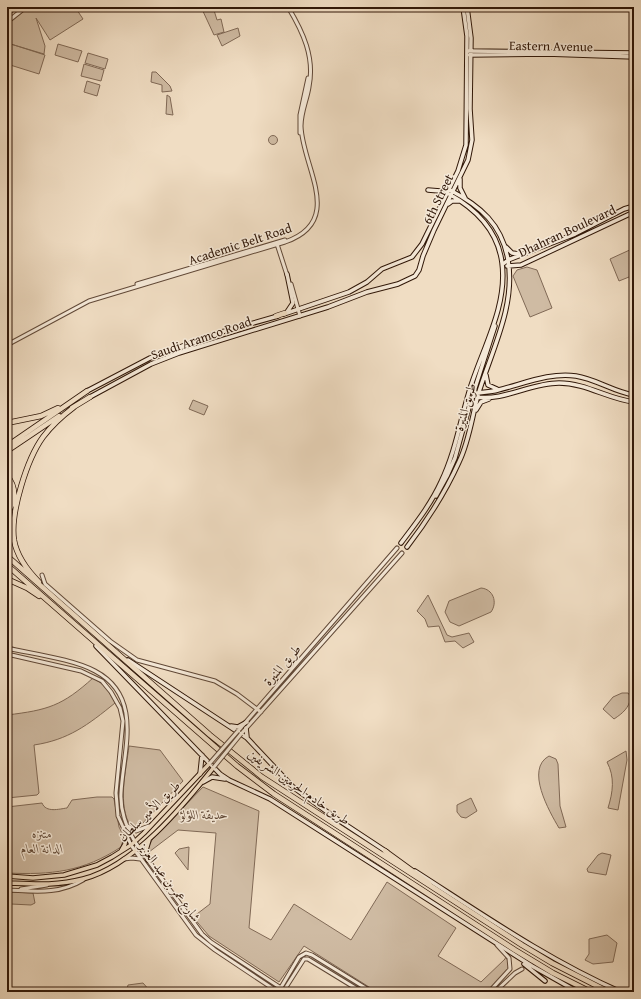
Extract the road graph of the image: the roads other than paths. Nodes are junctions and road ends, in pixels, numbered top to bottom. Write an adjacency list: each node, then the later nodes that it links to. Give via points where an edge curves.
1 (16, 7): 6 (street)
2 (26, 7): 7 (street)
3 (287, 7): 20 (street, Academic Belt Road, via 303,33 309,53 310,85 301,126 318,198 315,217 307,229 295,238)
4 (463, 7): 8 (main road, 6th Street)
5 (467, 7): 8 (main road, 6th Street, via 471,38)
6 (7, 14)
7 (7, 22)
8 (469, 53): 9 (main road, Eastern Avenue); 10 (main road, Eastern Avenue); 11 (main road, 6th Street, via 473,136 468,160); 13 (main road, 6th Street, via 467,141)
9 (634, 53)
10 (634, 57)
11 (462, 172): 13 (main road, 6th Street); 14 (main road, via 459,185)
12 (428, 190): 15 (main road, via 442,192)
13 (450, 192): 14 (main road, Dhahran Boulevard); 15 (main road, 6th Street); 17 (main road, 6th Street)
14 (465, 200): 17 (main road, via 450,202); 19 (main road, via 485,213); 23 (main road, Dhahran Boulevard, via 494,236)
15 (442, 203): 26 (main road, 6th Street, via 417,253 382,269 367,282 349,292)
16 (634, 206): 21 (main road, via 563,240)
17 (442, 212): 30 (main road, 6th Street, via 415,276)
18 (634, 212): 24 (main road, Dhahran Boulevard, via 521,265)
19 (503, 242): 21 (main road, via 512,253); 22 (main road, طريق المنيرة)
20 (277, 243): 25 (street); 31 (street, Academic Belt Road, via 89,301)
21 (522, 254): 22 (main road)
22 (508, 260): 23 (main road); 24 (main road, طريق المنيرة)
23 (503, 264): 24 (main road, Dhahran Boulevard); 28 (main road, طريق المنيرة, via 502,294)
24 (509, 267): 32 (main road, طريق المنيرة, via 509,293)
25 (287, 274): 26 (street); 27 (main road, via 294,303)
26 (298, 310): 29 (main road, Saudi Aramco Road); 30 (street)
27 (286, 312): 29 (highway)
28 (497, 315): 38 (main road, via 475,388); 47 (main road, طريق المنيرة, via 469,393 450,460)
29 (276, 316): 34 (main road, Saudi Aramco Road, via 218,333 150,358)
30 (300, 316): 39 (main road, Saudi Aramco Road, via 179,353 151,364)
31 (7, 344)
32 (486, 370): 33 (main road, via 486,380 490,386 496,389); 35 (main road, طريق المنيرة)
33 (504, 388): 35 (main road); 37 (main road, via 548,377 569,375 586,378 616,391)
34 (87, 392): 43 (highway, via 41,416); 44 (highway)
35 (479, 392): 38 (main road, طريق المنيرة)
36 (502, 395): 38 (main road); 40 (main road, via 544,384 561,383 577,385); 42 (main road, via 483,401)
37 (634, 395)
38 (476, 396): 42 (main road, طريق المنيرة); 47 (main road, via 471,400 451,469)
39 (90, 397): 41 (highway)
40 (634, 402)
41 (74, 407): 45 (highway); 57 (highway, via 52,427 37,446 14,521 14,541 21,559)
42 (473, 416): 51 (main road, طريق المنيرة, via 461,460 451,480)
43 (7, 423)
44 (7, 446)
45 (7, 451)
46 (7, 476): 48 (highway, via 14,491 12,504)
47 (428, 506): 49 (main road, طريق المنيرة)
48 (7, 512)
49 (401, 543)
50 (397, 548): 63 (street, طريق المنيرة)
51 (407, 548)
52 (402, 552): 64 (street, طريق المنيرة)
53 (7, 556): 57 (highway, طريق خادم الحرمين الشريفين)
54 (7, 564): 58 (highway, طريق خادم الحرمين الشريفين)
55 (42, 575): 63 (street, via 46,584 137,660 215,681)
56 (7, 579): 58 (highway, via 27,588)
57 (56, 601): 60 (highway, طريق خادم الحرمين الشريفين)
58 (60, 613): 59 (highway, طريق خادم الحرمين الشريفين)
59 (74, 624): 70 (main road); 106 (highway, طريق خادم الحرمين الشريفين, via 237,766 274,794 515,950)
60 (106, 645): 66 (main road, via 149,676); 94 (highway, طريق خادم الحرمين الشريفين, via 262,777)
61 (7, 648): 76 (street, via 84,666 96,672 116,690 128,721 120,793)
62 (7, 654): 78 (street, شارع عمر بن عبد العزيز, via 81,671 102,681 111,692 120,708 123,721 116,793 118,816)
63 (257, 709): 64 (street); 65 (street, طريق المنيرة)
64 (261, 712): 67 (street, طريق المنيرة)
65 (247, 722): 66 (main road, via 235,727); 68 (street, طريق المنيرة)
66 (225, 723): 68 (main road)
67 (246, 728): 68 (street, طريق المنيرة); 69 (main road)
68 (239, 733): 69 (main road); 71 (street, طريق الأمير سلطان, bridge); 72 (street, bridge)
69 (247, 738): 84 (main road, via 293,787)
70 (202, 754): 71 (main road); 73 (main road)
71 (210, 763): 72 (main road); 73 (main road, طريق الأمير سلطان)
72 (214, 767): 74 (main road); 75 (main road, طريق الأمير سلطان)
73 (200, 774): 77 (main road, طريق الأمير سلطان)
74 (229, 780): 75 (main road, via 212,777); 95 (main road, via 270,799)
75 (202, 782): 79 (main road, طريق الأمير سلطان)
76 (124, 820): 77 (street, via 133,831 139,832); 80 (street)
77 (151, 826): 80 (main road, طريق الأمير سلطان)
78 (126, 835): 81 (street, شارع عمر بن عبد العزيز); 85 (main road, via 125,844)
79 (149, 839): 82 (main road, طريق الأمير سلطان); 88 (main road, via 146,850)
80 (135, 842): 81 (main road, طريق الأمير سلطان); 82 (street)
81 (131, 845): 83 (street, شارع عمر بن عبد العزيز); 85 (main road, طريق الأمير سلطان)
82 (139, 848): 83 (main road, طريق الأمير سلطان); 88 (street)
83 (134, 851): 86 (street, شارع عمر بن عبد العزيز); 87 (main road, طريق الأمير سلطان)
84 (386, 851): 94 (highway); 108 (main road, via 507,931)
85 (120, 852): 89 (main road, طريق الأمير سلطان, via 97,865 64,875 32,878)
86 (140, 859): 87 (street); 100 (street, شارع عمر بن عبد العزيز, via 196,935)
87 (122, 860): 90 (main road, طريق الأمير سلطان)
88 (148, 860): 99 (street, via 202,934)
89 (7, 876)
90 (85, 879): 92 (main road, طريق الأمير سلطان); 93 (street, via 60,890)
91 (7, 883): 92 (main road, طريق الأمير سلطان)
92 (47, 885): 93 (street)
93 (9, 890)
94 (464, 908): 107 (highway, طريق خادم الحرمين الشريفين, via 552,963)
95 (496, 944): 96 (main road); 103 (street, via 509,958 510,969)
96 (512, 954): 98 (main road); 105 (main road)
97 (522, 969): 104 (street, via 514,973)
98 (545, 981)
99 (283, 991): 100 (street); 101 (street, via 302,960 308,959); 102 (street, via 299,957 306,953)
100 (278, 992)
101 (362, 992)
102 (372, 992)
103 (489, 992)
104 (495, 992)
105 (578, 992)
106 (591, 992)
107 (610, 992)
108 (621, 992)

